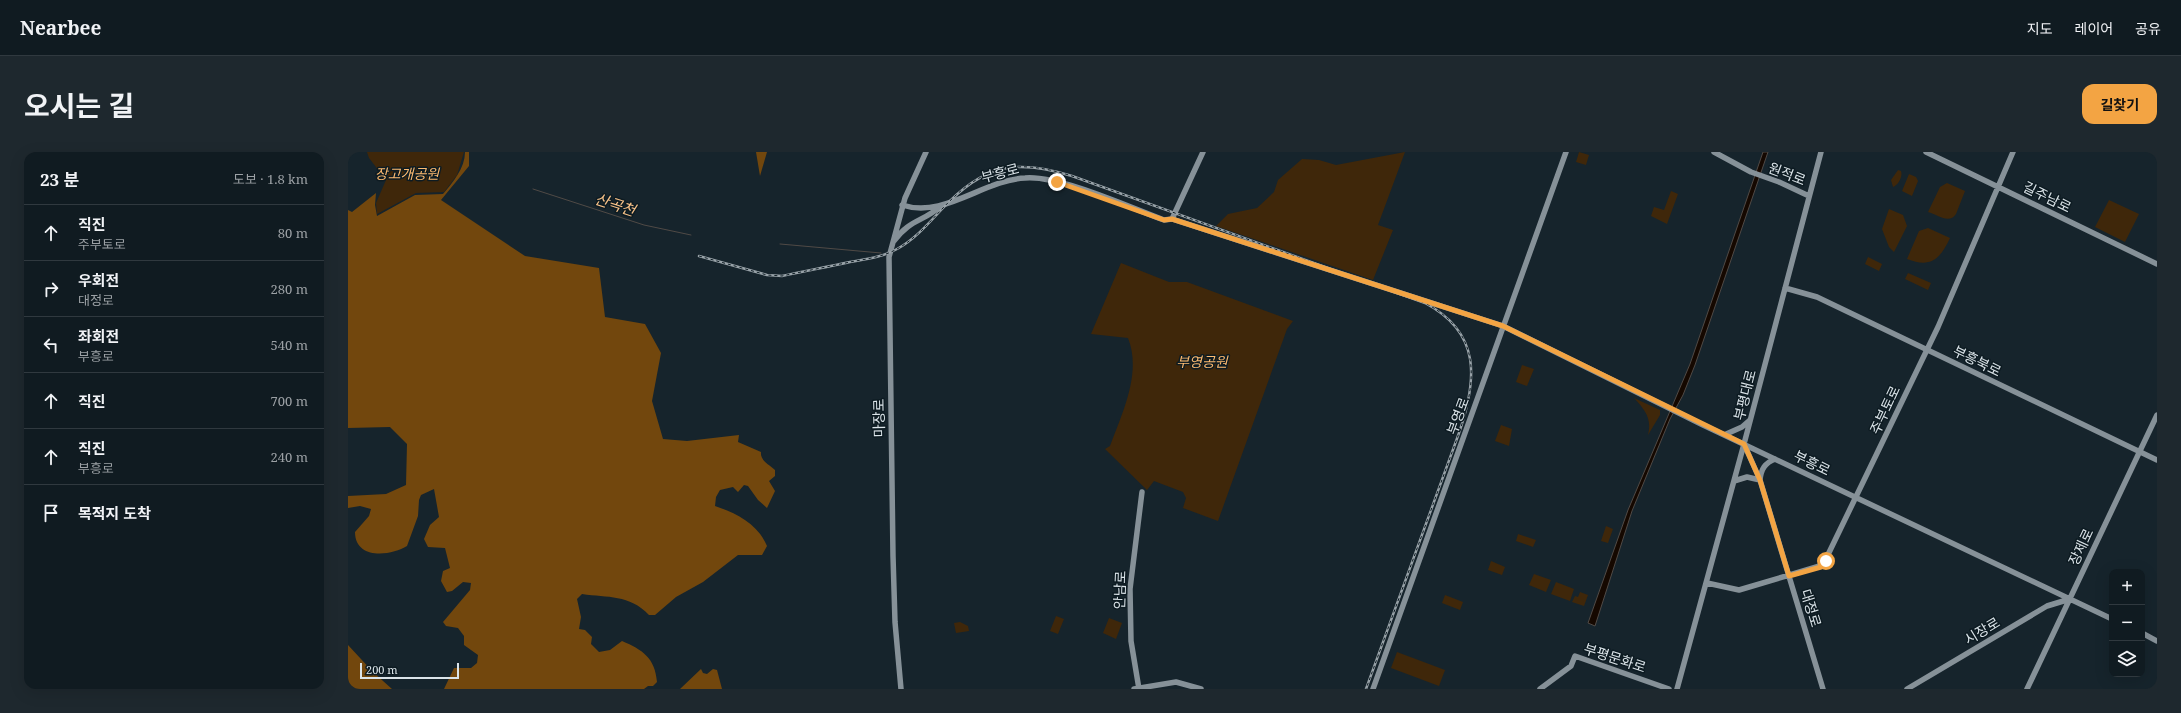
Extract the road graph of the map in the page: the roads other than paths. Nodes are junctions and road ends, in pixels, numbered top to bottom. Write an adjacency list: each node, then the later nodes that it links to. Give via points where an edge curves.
1 (926, 152): 10 (main road, 마장로)
2 (1203, 152): 12 (main road)
3 (1566, 152): 16 (main road, 부영로)
4 (1714, 152): 9 (main road, 원적로, via 1765,179 1779,182)
5 (1821, 152): 9 (main road, 부평대로)
6 (1926, 152): 8 (main road, 길주남로)
7 (2013, 152): 8 (main road, 주부토로)
8 (1997, 186): 14 (main road, 길주남로); 17 (main road, 주부토로, via 1948,306)
9 (1809, 196): 15 (main road, 부평대로)
10 (902, 205): 11 (main road, 부흥로, via 918,209); 13 (main road, 마장로)
11 (943, 205): 12 (main road, 부흥로, via 1000,182 1036,178 1061,183 1164,220); 13 (main road, via 912,222 900,232)
12 (1172, 219): 16 (main road, 부흥로)
13 (892, 245): 35 (main road, 마장로, via 889,258 893,556)
14 (2157, 264)
15 (1785, 288): 17 (main road, 부흥북로, via 1817,297); 19 (main road, 부평대로)
16 (1503, 326): 20 (main road, 부흥로); 38 (main road, 부영로)
17 (1927, 350): 22 (main road, 부흥북로); 28 (main road, 주부토로)
18 (2157, 415): 22 (main road, 장제로)
19 (1750, 420): 20 (main road, via 1742,427); 21 (main road, 부평대로)
20 (1724, 435): 21 (main road, 부흥로)
21 (1744, 444): 23 (main road, 부흥로); 25 (main road, 대정로); 26 (main road, 부평대로)
22 (2140, 452): 24 (main road, 부흥북로); 31 (main road, 장제로)
23 (1775, 459): 25 (main road, via 1768,462 1761,472); 28 (main road, 부흥로)
24 (2157, 460)
25 (1760, 480): 26 (main road, via 1747,477); 29 (main road, 대정로)
26 (1734, 481): 30 (main road, 부평대로)
27 (1142, 492): 36 (main road, 안남로, via 1130,589 1131,641)
28 (1857, 498): 29 (main road, 주부토로, via 1823,565); 31 (main road, 부흥로)
29 (1789, 576): 30 (main road, 주부토로, via 1739,590); 42 (main road, 대정로)
30 (1707, 582): 41 (main road, 부평대로)
31 (2070, 599): 32 (main road, 부흥로); 43 (main road, 시장로, via 2047,606); 44 (main road, 장제로)
32 (2109, 618)
33 (2145, 635): 34 (main road)
34 (2157, 641)
35 (901, 689)
36 (1138, 689): 37 (main road, via 1176,682)
37 (1201, 689)
38 (1372, 689)
39 (1540, 689): 40 (main road, 부평문화로, via 1571,666 1575,656)
40 (1669, 689)
41 (1677, 689)
42 (1823, 689)
43 (1907, 689)
44 (2027, 689)

